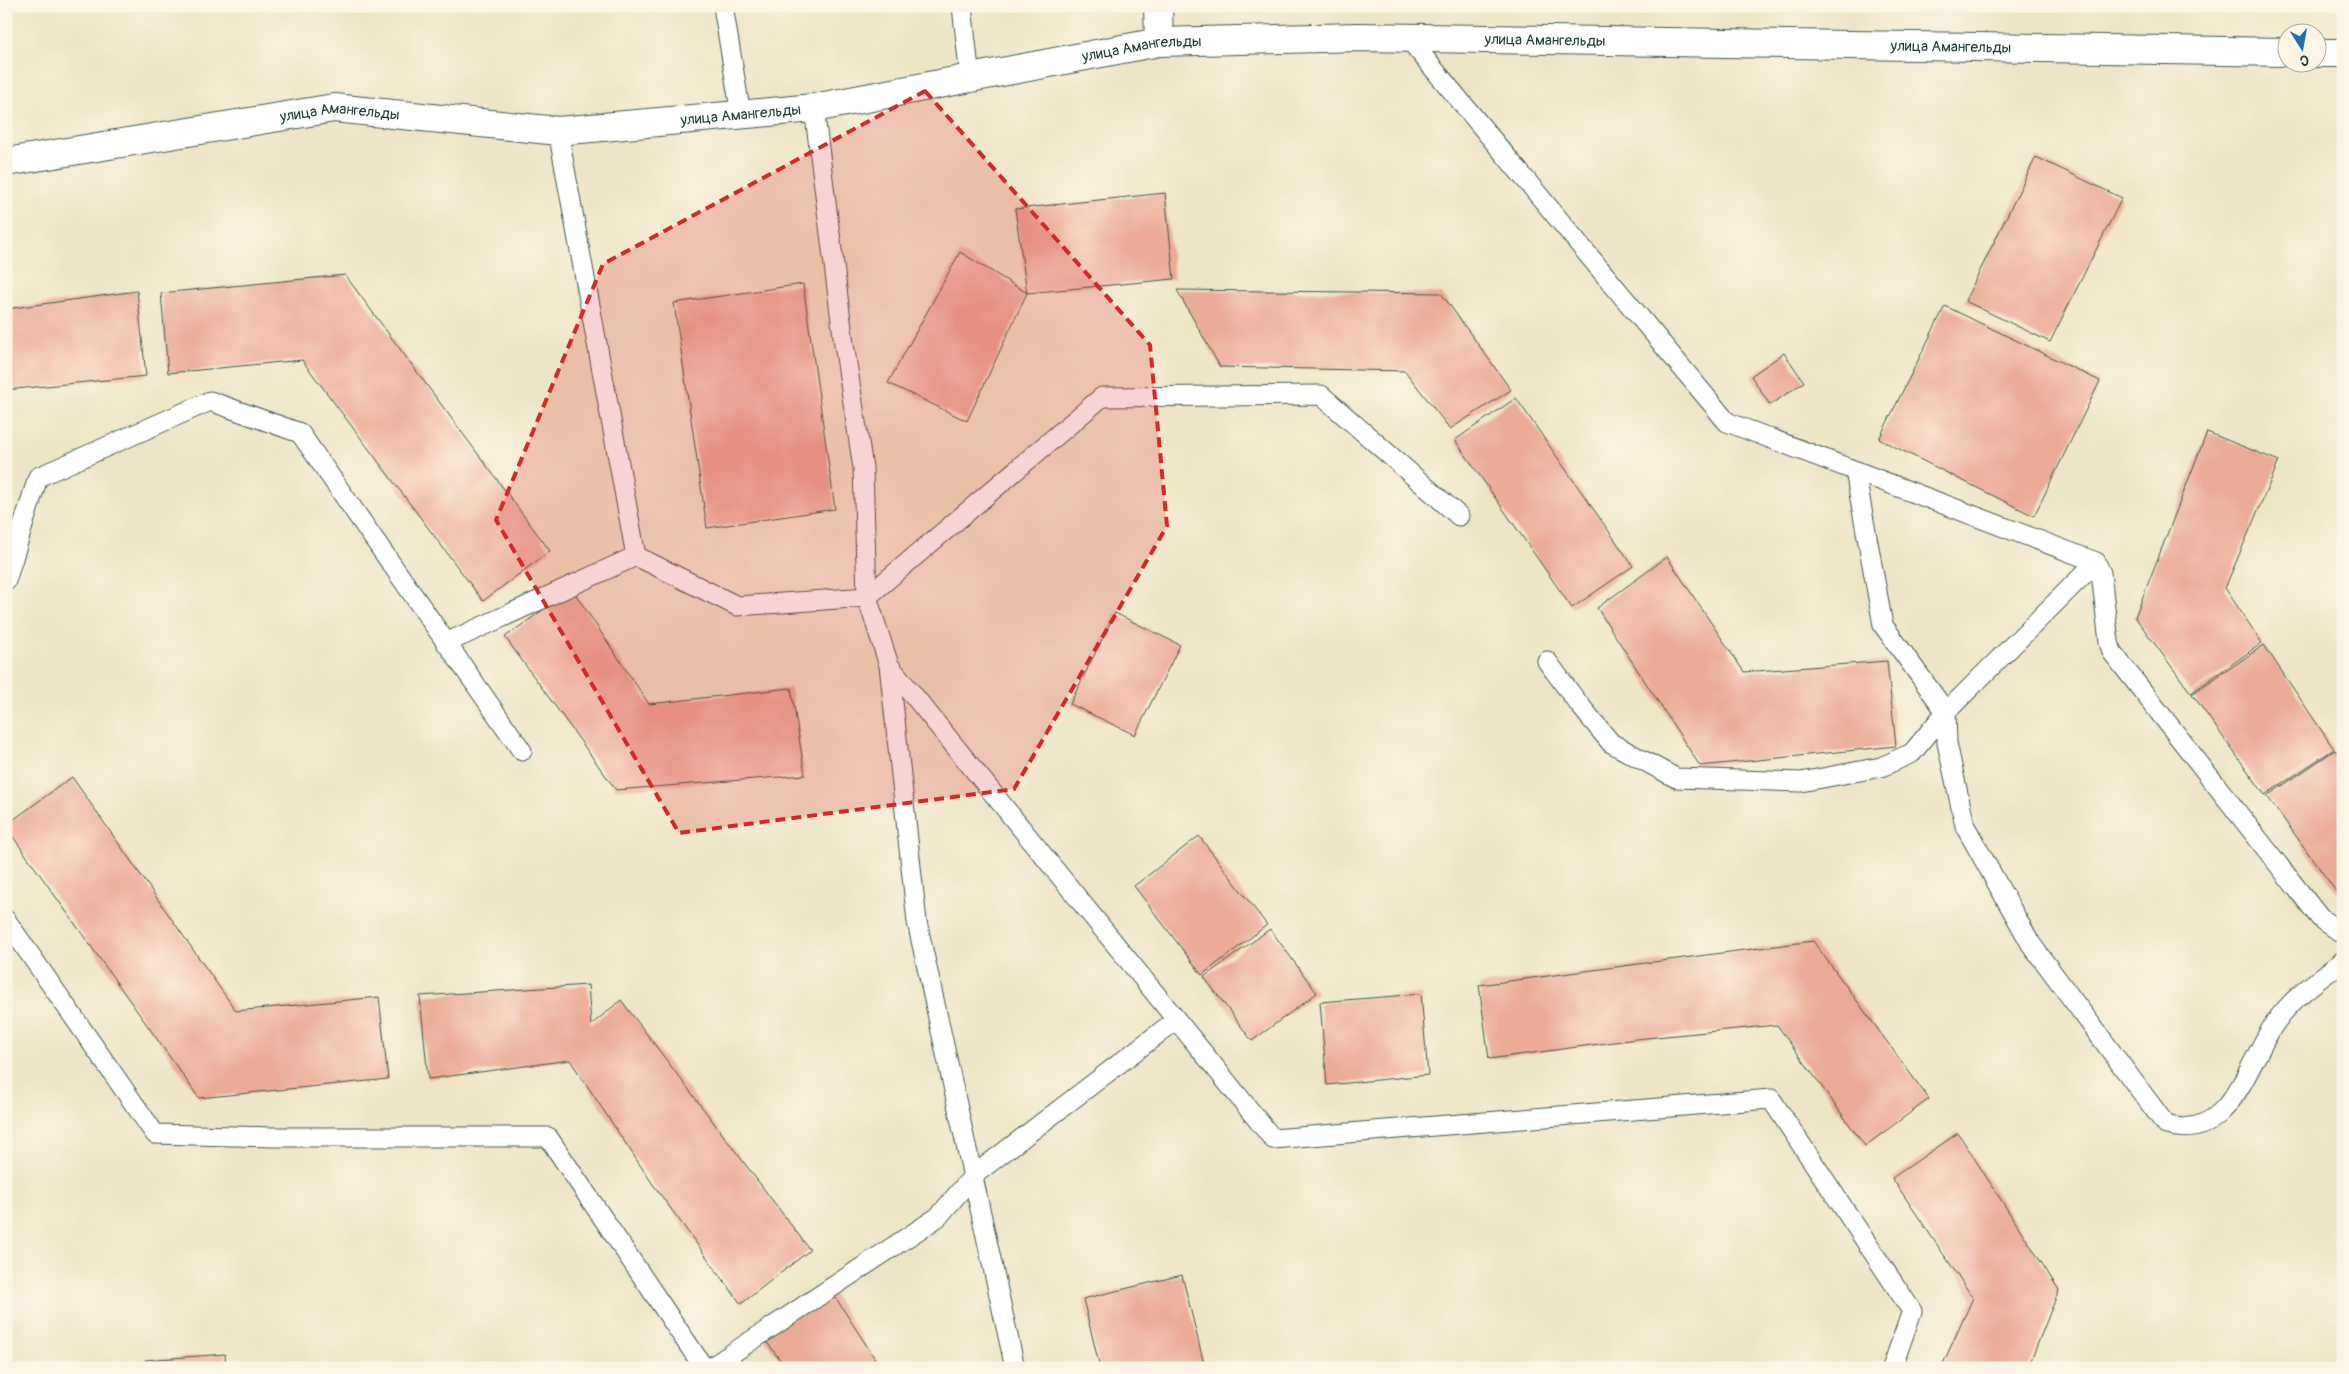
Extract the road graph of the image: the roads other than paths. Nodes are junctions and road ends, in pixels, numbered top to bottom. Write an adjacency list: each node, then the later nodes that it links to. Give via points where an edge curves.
1 (723, 6): 11 (lane)
2 (962, 6): 9 (lane)
3 (1158, 6): 5 (street)
4 (1408, 38): 5 (street, улица Амангельды); 6 (street, улица Амангельды); 14 (lane, via 1727,422)
5 (1159, 42): 9 (street, улица Амангельды)
6 (2276, 52)
7 (2326, 53): 8 (street)
8 (2343, 53)
9 (970, 78): 10 (street, улица Амангельды)
10 (814, 108): 11 (street, улица Амангельды); 19 (lane, via 863,468)
11 (741, 114): 12 (street, улица Амангельды)
12 (558, 131): 13 (street, улица Амангельды, via 334,108); 16 (lane)
13 (6, 162)
14 (1855, 471): 17 (lane); 23 (lane, via 1882,624)
15 (1459, 516): 19 (lane, via 1321,394 1102,397)
16 (636, 556): 19 (lane, via 737,606); 20 (lane)
17 (2096, 562): 23 (lane); 26 (lane, via 2101,573 2112,652 2320,918)
18 (6, 581): 20 (lane, via 38,477 210,401 300,433)
19 (867, 597): 22 (lane)
20 (446, 643): 24 (lane)
21 (1547, 661): 23 (lane, via 1611,743 1676,778 1801,782 1881,766 1912,753)
22 (889, 665): 28 (lane); 29 (lane, via 917,922)
23 (1946, 712): 27 (lane, via 1948,743 1965,826 2031,944 2166,1125 2181,1129 2204,1126 2231,1103 2275,1022 2310,986)
24 (522, 751)
25 (6, 920): 30 (lane, via 155,1134 548,1137)
26 (2343, 934)
27 (2343, 961)
28 (1176, 1020): 29 (lane); 33 (lane, via 1273,1139 1771,1099 1912,1311)
29 (974, 1175): 31 (lane, via 938,1217); 32 (lane)
30 (704, 1368)
31 (710, 1368)
32 (1015, 1368)
33 (1892, 1368)

